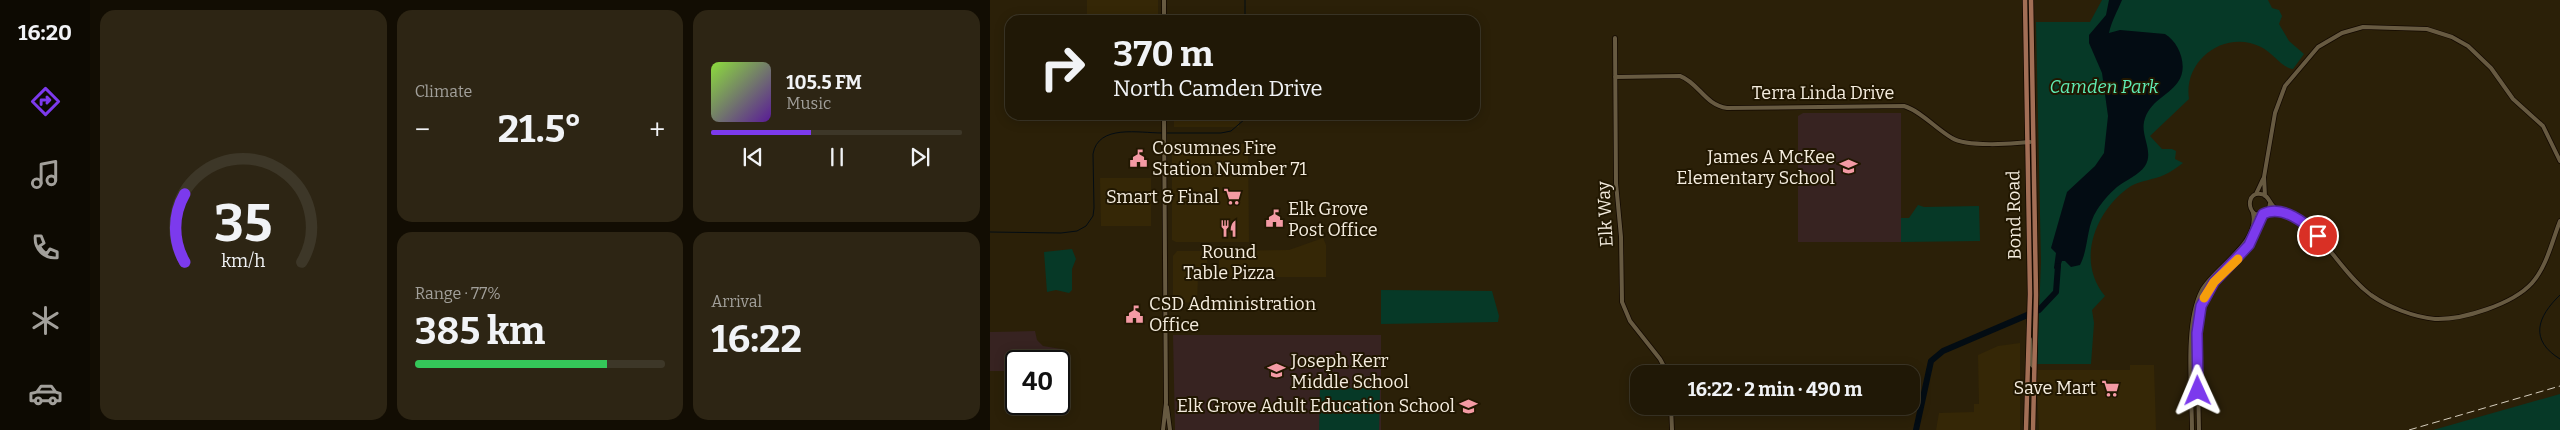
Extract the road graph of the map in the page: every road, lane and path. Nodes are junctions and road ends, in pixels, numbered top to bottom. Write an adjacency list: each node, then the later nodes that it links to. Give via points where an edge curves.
1 (1164, 0): 4 (street)
2 (2025, 0): 8 (main road, Bond Road)
3 (2031, 0): 9 (main road, Bond Road)
4 (1164, 15)
5 (1616, 38): 6 (street, Elk Way)
6 (1615, 77): 8 (street, Terra Linda Drive, via 1680,76 1711,103 1727,108 1900,106 1914,110 1961,142); 21 (street, Elk Way, via 1622,302 1630,321)
7 (1164, 120): 23 (street)
8 (2026, 142): 9 (street, Terra Linda Drive); 20 (main road, Bond Road)
9 (2032, 142): 22 (main road, Bond Road, via 2036,295)
10 (2560, 160): 11 (street, via 2543,126 2512,99 2491,68 2468,46 2427,29 2363,27 2347,30 2325,41 2288,82 2276,104)
11 (2264, 177): 12 (street); 13 (street)
12 (2256, 194): 13 (street); 15 (street, via 2249,202)
13 (2265, 196): 14 (street)
14 (2270, 203): 16 (street); 17 (street)
15 (2253, 213): 16 (street); 30 (street, via 2247,238 2208,282 2195,309)
16 (2265, 213): 17 (street); 31 (street, via 2249,245 2214,282 2201,306 2197,333)
17 (2285, 213): 19 (street, via 2315,232 2370,294 2390,306 2436,319 2492,307 2516,296 2538,275)
18 (2560, 221): 19 (street)
19 (2558, 233)
20 (2028, 330): 22 (street); 28 (main road, Bond Road)
21 (1664, 365)
22 (2034, 367): 29 (main road, Bond Road)
23 (1166, 403): 25 (street); 26 (street)
24 (1672, 415): 27 (street)
25 (1164, 430)
26 (1170, 430)
27 (1672, 430)
28 (2026, 430)
29 (2033, 430)
30 (2192, 430)
31 (2199, 430)

